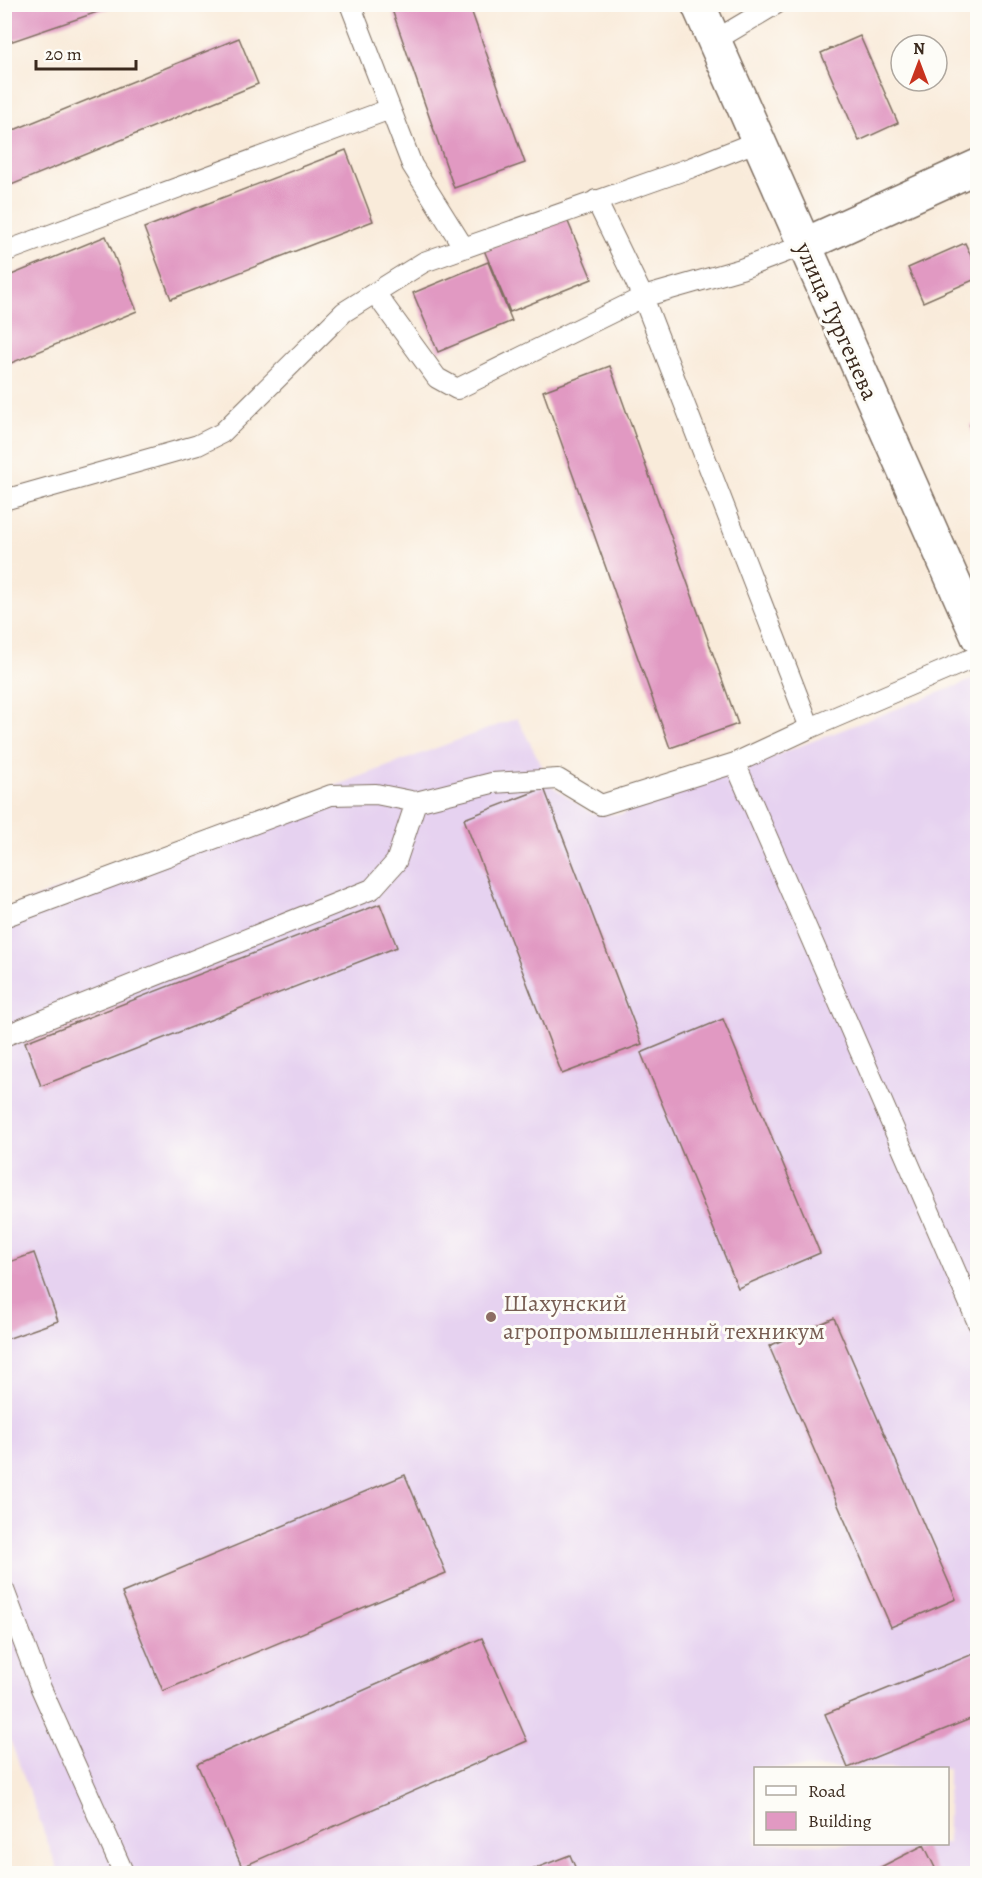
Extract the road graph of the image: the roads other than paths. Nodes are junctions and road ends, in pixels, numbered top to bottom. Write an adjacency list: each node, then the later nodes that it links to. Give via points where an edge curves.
1 (350, 4): 5 (lane)
2 (698, 4): 4 (street, улица Тургенева)
3 (776, 4): 4 (lane)
4 (714, 41): 6 (street, улица Тургенева)
5 (390, 109): 10 (lane, via 412,165); 11 (lane)
6 (758, 141): 8 (lane); 9 (street, улица Тургенева)
7 (978, 166): 9 (street)
8 (596, 200): 10 (lane); 13 (lane)
9 (804, 245): 13 (lane, via 741,269); 15 (street, улица Тургенева)
10 (464, 248): 12 (lane, via 424,262)
11 (4, 252)
12 (375, 293): 13 (lane, via 437,378 457,389); 14 (lane, via 344,312 222,433 198,445)
13 (643, 297): 17 (lane)
14 (4, 500)
15 (978, 637)
16 (978, 657): 17 (lane)
17 (810, 728): 18 (lane)
18 (735, 763): 19 (lane, via 601,805 558,779 492,783); 22 (lane)
19 (416, 802): 20 (lane, via 376,794 331,795); 21 (lane, via 396,862 372,889)
20 (4, 917)
21 (4, 1036)
22 (978, 1323)
23 (4, 1590): 24 (lane, via 40,1686)
24 (124, 1874)

